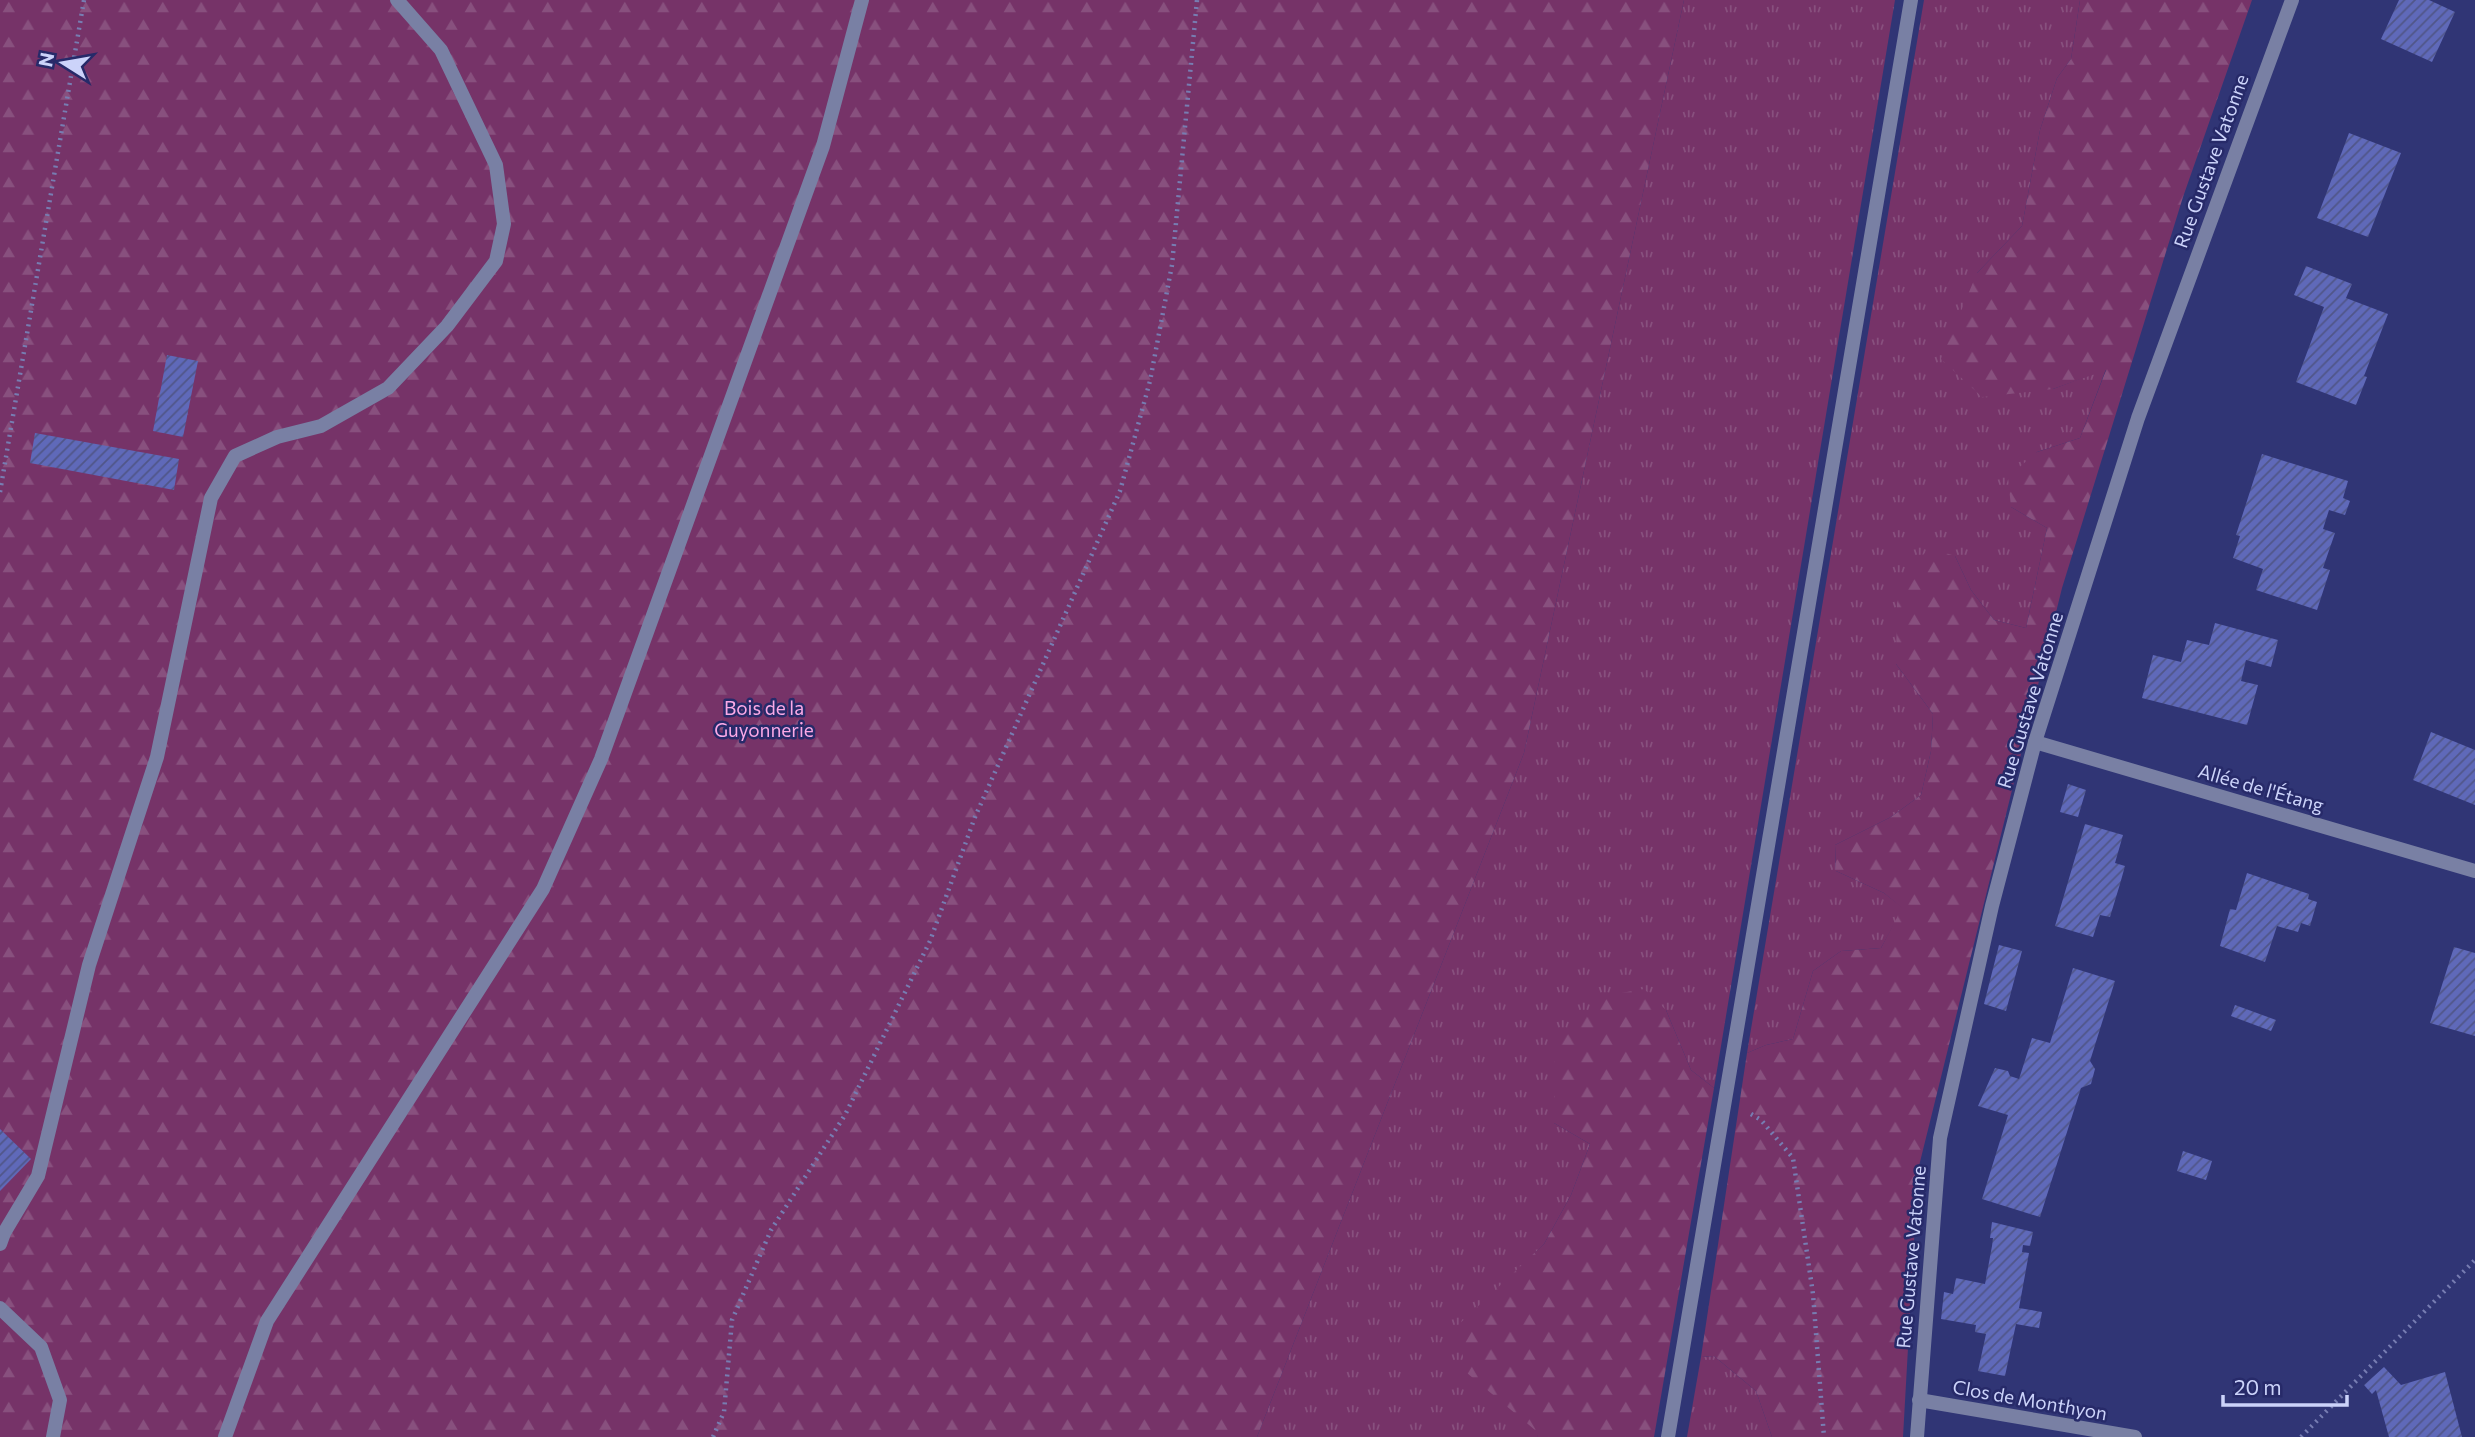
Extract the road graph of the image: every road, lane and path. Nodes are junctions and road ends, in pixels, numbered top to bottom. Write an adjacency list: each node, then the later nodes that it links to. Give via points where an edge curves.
1 (84, 0): 7 (path)
2 (397, 0): 11 (street, via 441,50 496,165 504,224 496,261 447,326 388,388 321,426 277,437 234,456 211,498 157,757 89,965 38,1176)
3 (862, 0): 16 (street, via 823,146 596,771 543,889 267,1321)
4 (1197, 0): 17 (path, via 1172,265 1150,381 1120,491 975,817 930,941 845,1115 771,1230 732,1320 724,1412)
5 (1912, 0): 10 (street)
6 (2292, 0): 8 (street, Rue Gustave Vatonne, via 2138,418)
7 (0, 492)
8 (2035, 742): 9 (street, Allée de l'Étang); 14 (street, Rue Gustave Vatonne, via 1992,906 1940,1138)
9 (2475, 871)
10 (1726, 1100): 18 (street); 19 (path, via 1761,1120 1793,1158 1813,1294)
11 (0, 1244)
12 (2475, 1260): 22 (path)
13 (0, 1307): 15 (street, via 41,1347 60,1400)
14 (1919, 1400): 20 (street, Rue Gustave Vatonne); 21 (street, Clos de Monthyon)
15 (52, 1437)
16 (225, 1437)
17 (713, 1437)
18 (1668, 1437)
19 (1824, 1437)
20 (1917, 1437)
21 (2135, 1437)
22 (2301, 1437)

